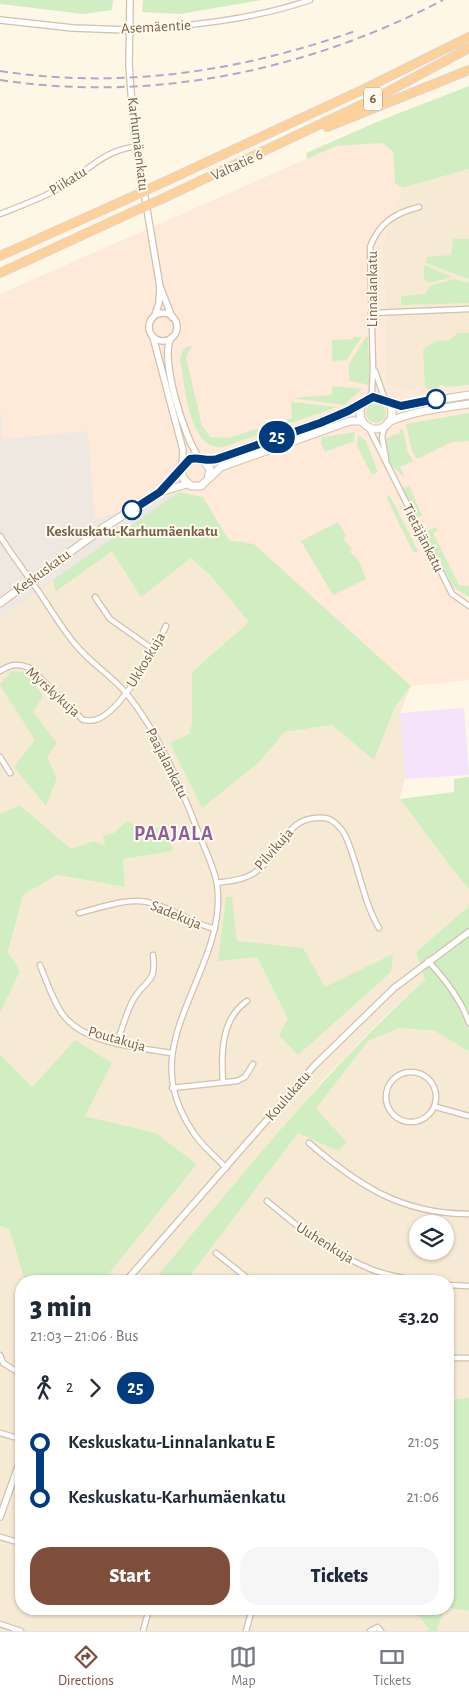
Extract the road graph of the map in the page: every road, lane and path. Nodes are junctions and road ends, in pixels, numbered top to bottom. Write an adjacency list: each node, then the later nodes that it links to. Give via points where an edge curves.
1 (130, 0): 4 (street, Karhumäenkatu)
2 (310, 0): 4 (street, Asemäentie, via 271,12 193,25)
3 (0, 20): 4 (street, Asemäentie)
4 (128, 30): 10 (street, Karhumäenkatu)
5 (469, 32): 8 (highway)
6 (469, 37): 8 (highway, Valtatie 6 / 6)
7 (469, 48): 11 (highway, Valtatie 6 / 6)
8 (429, 58): 14 (highway, Valtatie 6 / 6, bridge)
9 (469, 70): 11 (highway)
10 (136, 147): 13 (street, Piikatu, via 110,154 55,191); 16 (street, Karhumäenkatu)
11 (276, 147): 15 (highway, Valtatie 6 / 6, bridge)
12 (419, 207): 18 (street, Linnalankatu, via 386,221 373,240 370,254)
13 (0, 214)
14 (0, 256)
15 (0, 273)
16 (160, 287): 19 (street, Karhumäenkatu); 20 (street, Karhumäenkatu)
17 (469, 309): 18 (street)
18 (371, 313): 23 (street, Linnalankatu)
19 (155, 315): 20 (street, via 162,313); 21 (street, via 149,328)
20 (172, 317): 22 (street, via 176,326)
21 (153, 336): 22 (street, via 162,340); 34 (street, via 181,440)
22 (171, 338): 32 (street, via 167,351 178,406 188,440)
23 (374, 367): 25 (street, Linnalankatu, via 372,392); 26 (street, Linnalankatu)
24 (469, 395): 26 (main road, via 401,406)
25 (368, 399): 26 (main road, via 377,397); 27 (main road)
26 (387, 402): 30 (main road, via 391,414)
27 (362, 404): 29 (main road); 32 (main road, via 320,423 217,459)
28 (469, 404): 30 (main road, via 403,416)
29 (362, 421): 31 (main road); 35 (main road, via 350,421 256,453 221,467)
30 (386, 424): 31 (main road, via 376,428); 33 (street, Tietäjänkatu, via 382,437)
31 (368, 426): 33 (street, Tietäjänkatu)
32 (202, 460): 34 (main road, via 190,459); 35 (main road, via 210,470)
33 (387, 463): 42 (street, Tietäjänkatu, via 452,594)
34 (182, 467): 36 (main road, via 182,477); 37 (main road, Keskuskatu)
35 (208, 479): 36 (main road, via 201,486)
36 (187, 484): 37 (main road, Keskuskatu)
37 (160, 492): 39 (main road, Keskuskatu)
38 (0, 536): 39 (street, Paajalankatu)
39 (30, 580): 41 (main road, Keskuskatu); 46 (street, Paajalankatu, via 75,644)
40 (95, 597): 44 (street, via 110,619)
41 (0, 602)
42 (469, 606)
43 (166, 626): 44 (street, Ukkoskuja)
44 (154, 650): 46 (street, Ukkoskuja)
45 (0, 671): 46 (street, Myrskykuja, via 11,664 30,668 83,720 94,721 102,717)
46 (126, 693): 49 (street, Paajalankatu, via 166,755)
47 (0, 757): 48 (street)
48 (10, 773)
49 (217, 883): 51 (street, Pilvikuja, via 256,872 296,824 304,819 329,819 344,833 370,913); 52 (street, Paajalankatu)
50 (79, 913): 52 (street, Sadekuja, via 127,902 146,902)
51 (379, 928)
52 (215, 929): 60 (street, Paajalankatu, via 176,1031)
53 (469, 932): 55 (street, Koulukatu)
54 (153, 955): 59 (street, via 155,968 151,981 140,989 132,1002)
55 (428, 961): 58 (street, via 464,1009); 67 (street, Koulukatu, via 370,1010 314,1066)
56 (40, 965): 59 (street, Poutakuja, via 60,1011 68,1021 90,1035)
57 (247, 1001): 62 (street, via 232,1014 225,1034)
58 (469, 1023)
59 (117, 1042): 60 (street, Poutakuja)
60 (171, 1053): 63 (street, Paajalankatu)
61 (253, 1064): 62 (street, via 245,1077)
62 (223, 1082): 63 (street)
63 (172, 1088): 67 (street, Paajalankatu, via 193,1132)
64 (436, 1107): 64 (street, via 435,1088 425,1075 408,1072 393,1080 388,1087 386,1095 390,1111 404,1121 423,1120); 65 (street)
65 (469, 1116)
66 (309, 1143): 69 (street, via 345,1173 378,1192 415,1206)
67 (226, 1168): 71 (street, Koulukatu)
68 (268, 1202): 73 (street, Uuhenkuja, via 301,1230 338,1254)
69 (469, 1214)
70 (216, 1253): 72 (street)
71 (131, 1275)
72 (244, 1275)
73 (392, 1275)
74 (454, 1285): 75 (street)
75 (469, 1286)
76 (0, 1355): 79 (street, via 3,1363)
77 (454, 1358): 78 (street)
78 (469, 1358)
79 (15, 1370)
80 (0, 1433): 81 (street)
81 (15, 1437)
82 (15, 1475): 83 (street)
83 (0, 1517)
84 (0, 1537): 85 (street)
85 (15, 1541)
86 (147, 1615): 90 (street)
87 (250, 1615): 91 (street)
88 (0, 1624): 89 (street)
89 (21, 1631)
90 (143, 1631)
91 (246, 1631)
92 (370, 1631): 93 (street, via 378,1627)
93 (381, 1631)

